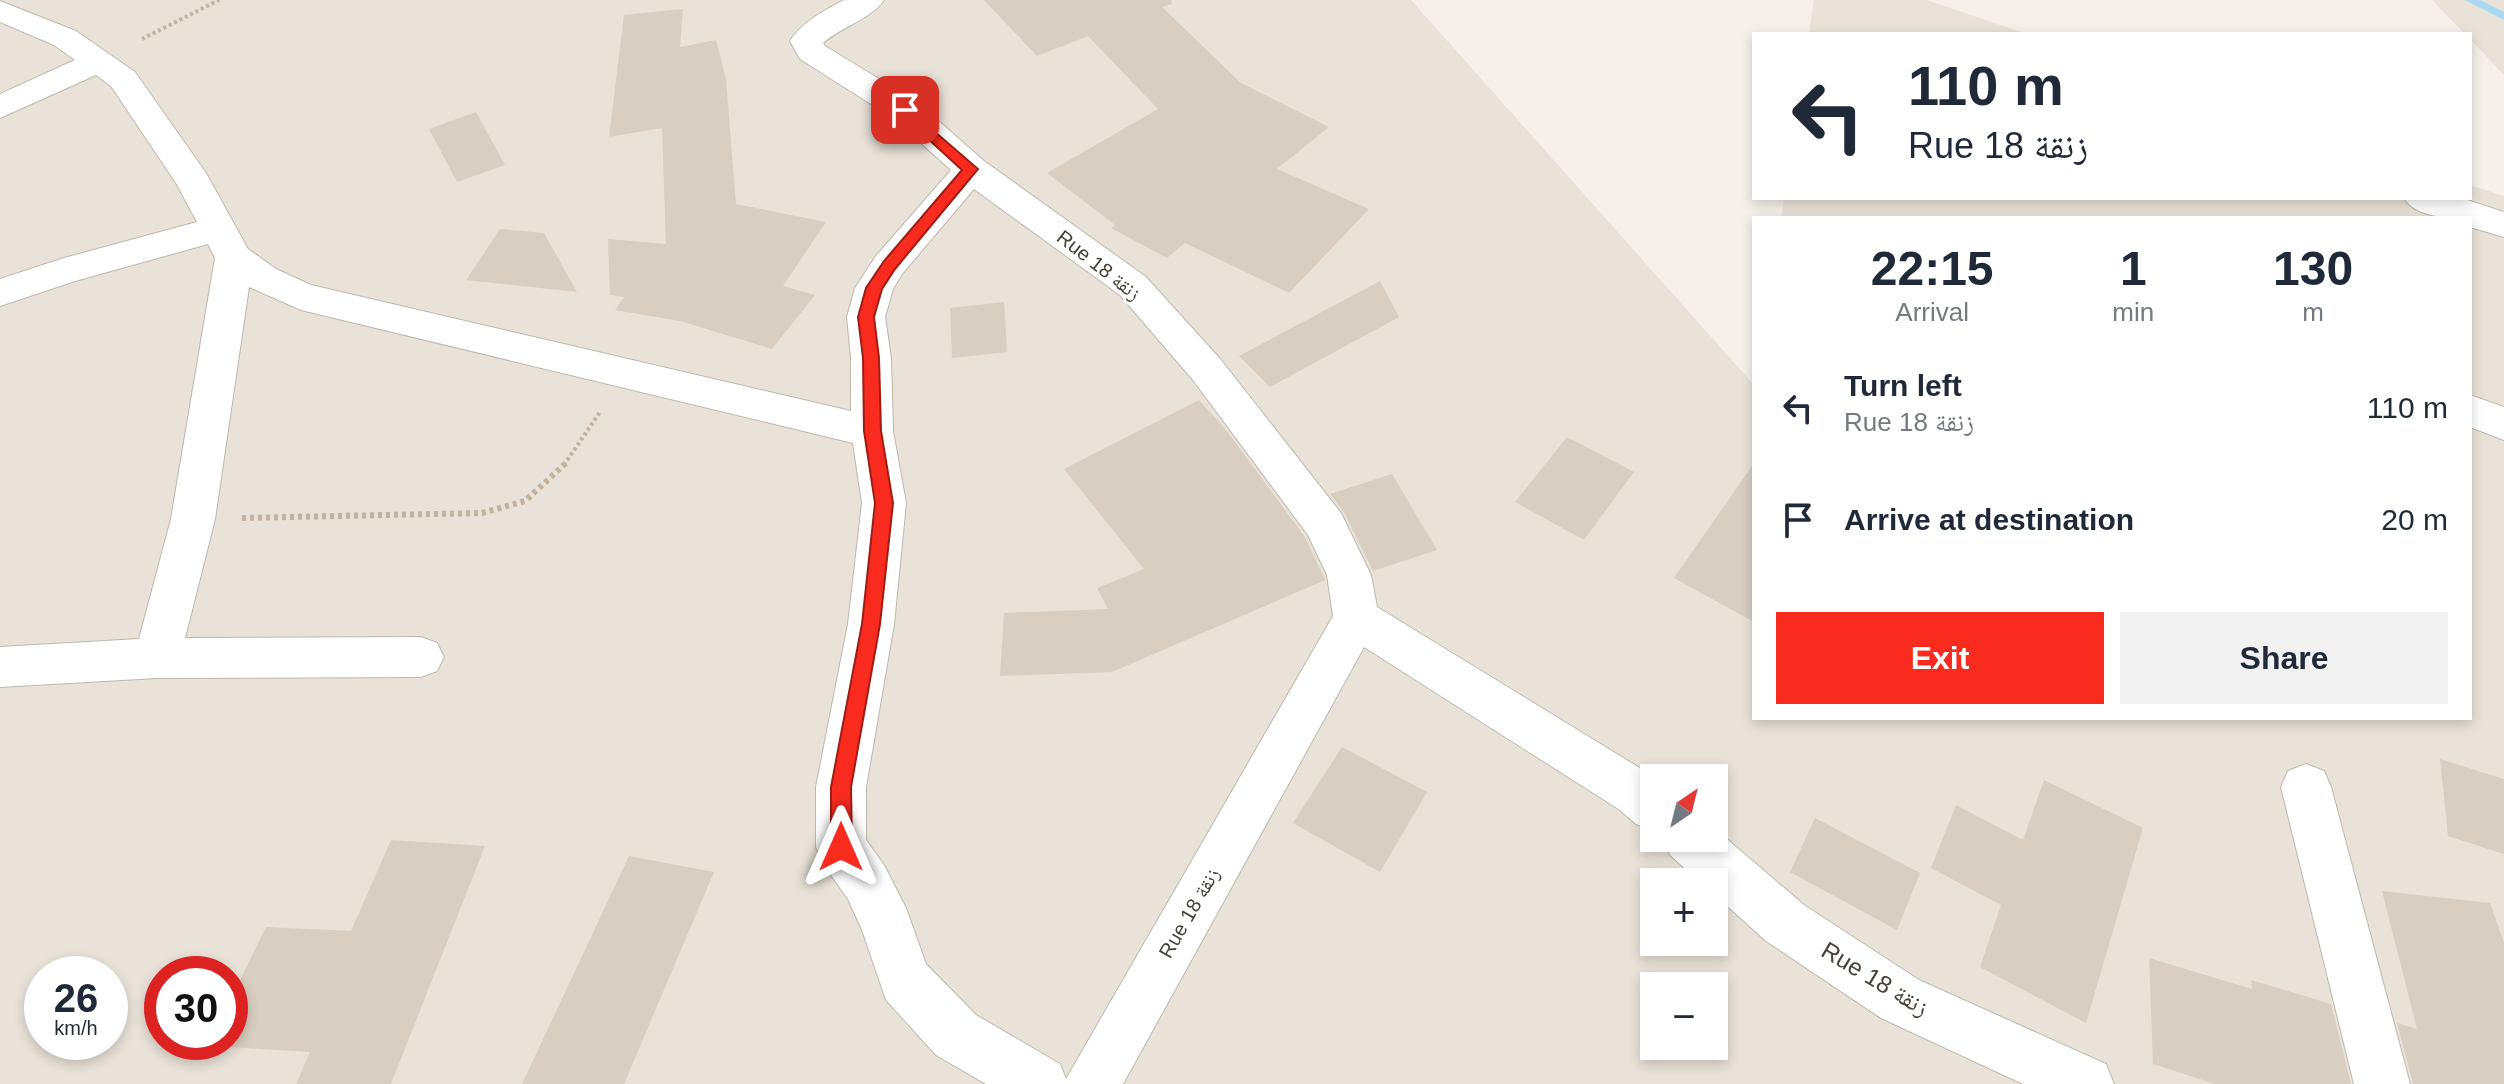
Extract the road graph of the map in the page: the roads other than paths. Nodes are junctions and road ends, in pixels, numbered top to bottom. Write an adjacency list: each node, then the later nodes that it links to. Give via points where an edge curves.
1 (868, 0): 5 (street, Rue 18 زنقة, via 806,41 812,52 905,110)
2 (0, 11): 3 (street, via 65,38)
3 (100, 61): 4 (street); 8 (street, via 123,79 145,108 200,192)
4 (0, 107)
5 (971, 169): 12 (street, via 907,241 874,288 866,317); 13 (street, Rue 18 زنقة, via 1133,286 1207,370 1326,525 1349,575)
6 (2428, 200): 7 (street)
7 (2504, 225)
8 (226, 244): 9 (street, via 64,271); 12 (street, via 263,278 301,296); 15 (street, via 193,519)
9 (0, 293)
10 (2472, 411): 11 (street)
11 (2504, 424)
12 (872, 431): 20 (street, via 884,503 871,624 841,787 841,847 866,882 905,981 956,1035)
13 (1356, 618): 18 (street); 21 (street, Rue 18 زنقة)
14 (421, 657): 15 (street)
15 (157, 658): 16 (street)
16 (0, 667)
17 (2306, 787): 23 (street)
18 (1640, 796)
19 (1704, 852): 22 (street, Rue 18 زنقة, via 1785,923 1900,999)
20 (1040, 1084)
21 (1092, 1084)
22 (2086, 1084)
23 (2382, 1084)

